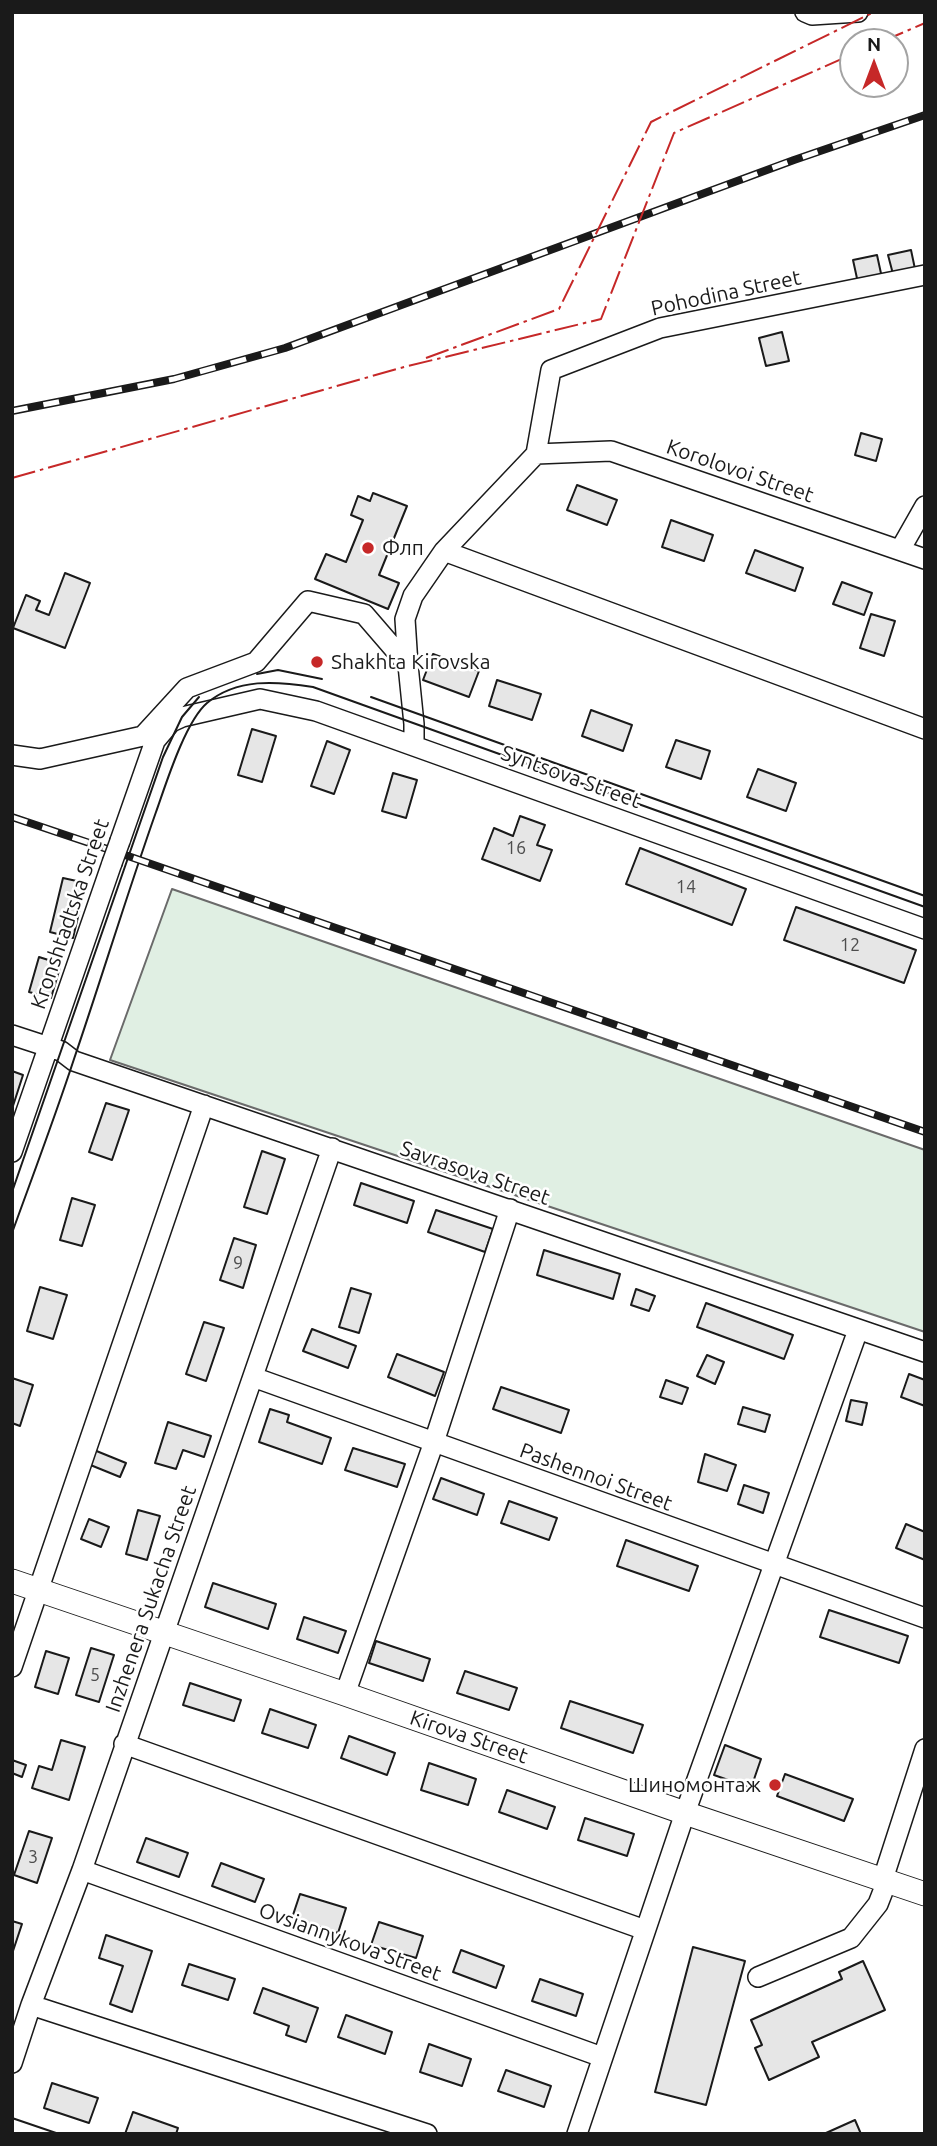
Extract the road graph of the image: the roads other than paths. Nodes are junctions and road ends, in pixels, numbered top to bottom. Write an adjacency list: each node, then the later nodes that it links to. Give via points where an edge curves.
1 (805, 12): 2 (street)
2 (858, 12)
3 (925, 275): 4 (street, Pohodina Street, via 660,328 551,370)
4 (536, 454): 6 (street, Korolovoi Street, via 611,451); 7 (street)
5 (925, 506): 6 (street)
6 (900, 550): 8 (street, Korolovoi Street)
7 (444, 551): 9 (street, via 414,596 405,619); 11 (street)
8 (925, 559)
9 (408, 665): 12 (street); 13 (street, via 364,614 308,601 256,662 187,688 143,736 40,759)
10 (198, 713): 12 (street, Syntsova Street, via 260,699 316,711); 16 (street, Kronshtadtska Street, bridge, via 171,722 155,741)
11 (925, 729)
12 (414, 745): 14 (street, Syntsova Street)
13 (12, 755)
14 (925, 929)
15 (12, 1035): 16 (street, Savrasova Street)
16 (48, 1046): 17 (street, Savrasova Street, via 74,1061); 19 (street, Kronshtadtska Street)
17 (204, 1105): 18 (street, Savrasova Street); 27 (street)
18 (332, 1148): 20 (street, Savrasova Street); 23 (street, Inzhenera Sukacha Street)
19 (12, 1152)
20 (510, 1209): 21 (street, Savrasova Street); 24 (street)
21 (858, 1331): 22 (street, Savrasova Street); 25 (street)
22 (925, 1352)
23 (253, 1377): 24 (street, Pashennoi Street); 29 (street, Inzhenera Sukacha Street)
24 (434, 1442): 25 (street, Pashennoi Street); 31 (street)
25 (773, 1565): 28 (street, Pashennoi Street); 34 (street)
26 (12, 1581): 27 (main road, Kirova Street)
27 (38, 1590): 29 (main road, Kirova Street); 30 (street)
28 (925, 1618)
29 (164, 1633): 31 (main road, Kirova Street); 32 (street, Inzhenera Sukacha Street)
30 (12, 1667)
31 (345, 1694): 34 (main road, Kirova Street)
32 (124, 1744): 35 (street, Inzhenera Sukacha Street); 38 (street)
33 (925, 1749): 36 (street)
34 (685, 1814): 36 (main road, Kirova Street); 38 (street)
35 (82, 1870): 40 (street, Inzhenera Sukacha Street); 41 (street, Ovsiannykova Street)
36 (885, 1880): 37 (main road, Kirova Street); 39 (street, via 878,1903 850,1938)
37 (925, 1894)
38 (645, 1930): 41 (street)
39 (758, 1977)
40 (31, 2006): 42 (street, Inzhenera Sukacha Street); 43 (street)
41 (602, 2057): 44 (street)
42 (12, 2063)
43 (427, 2134)
44 (577, 2134)

